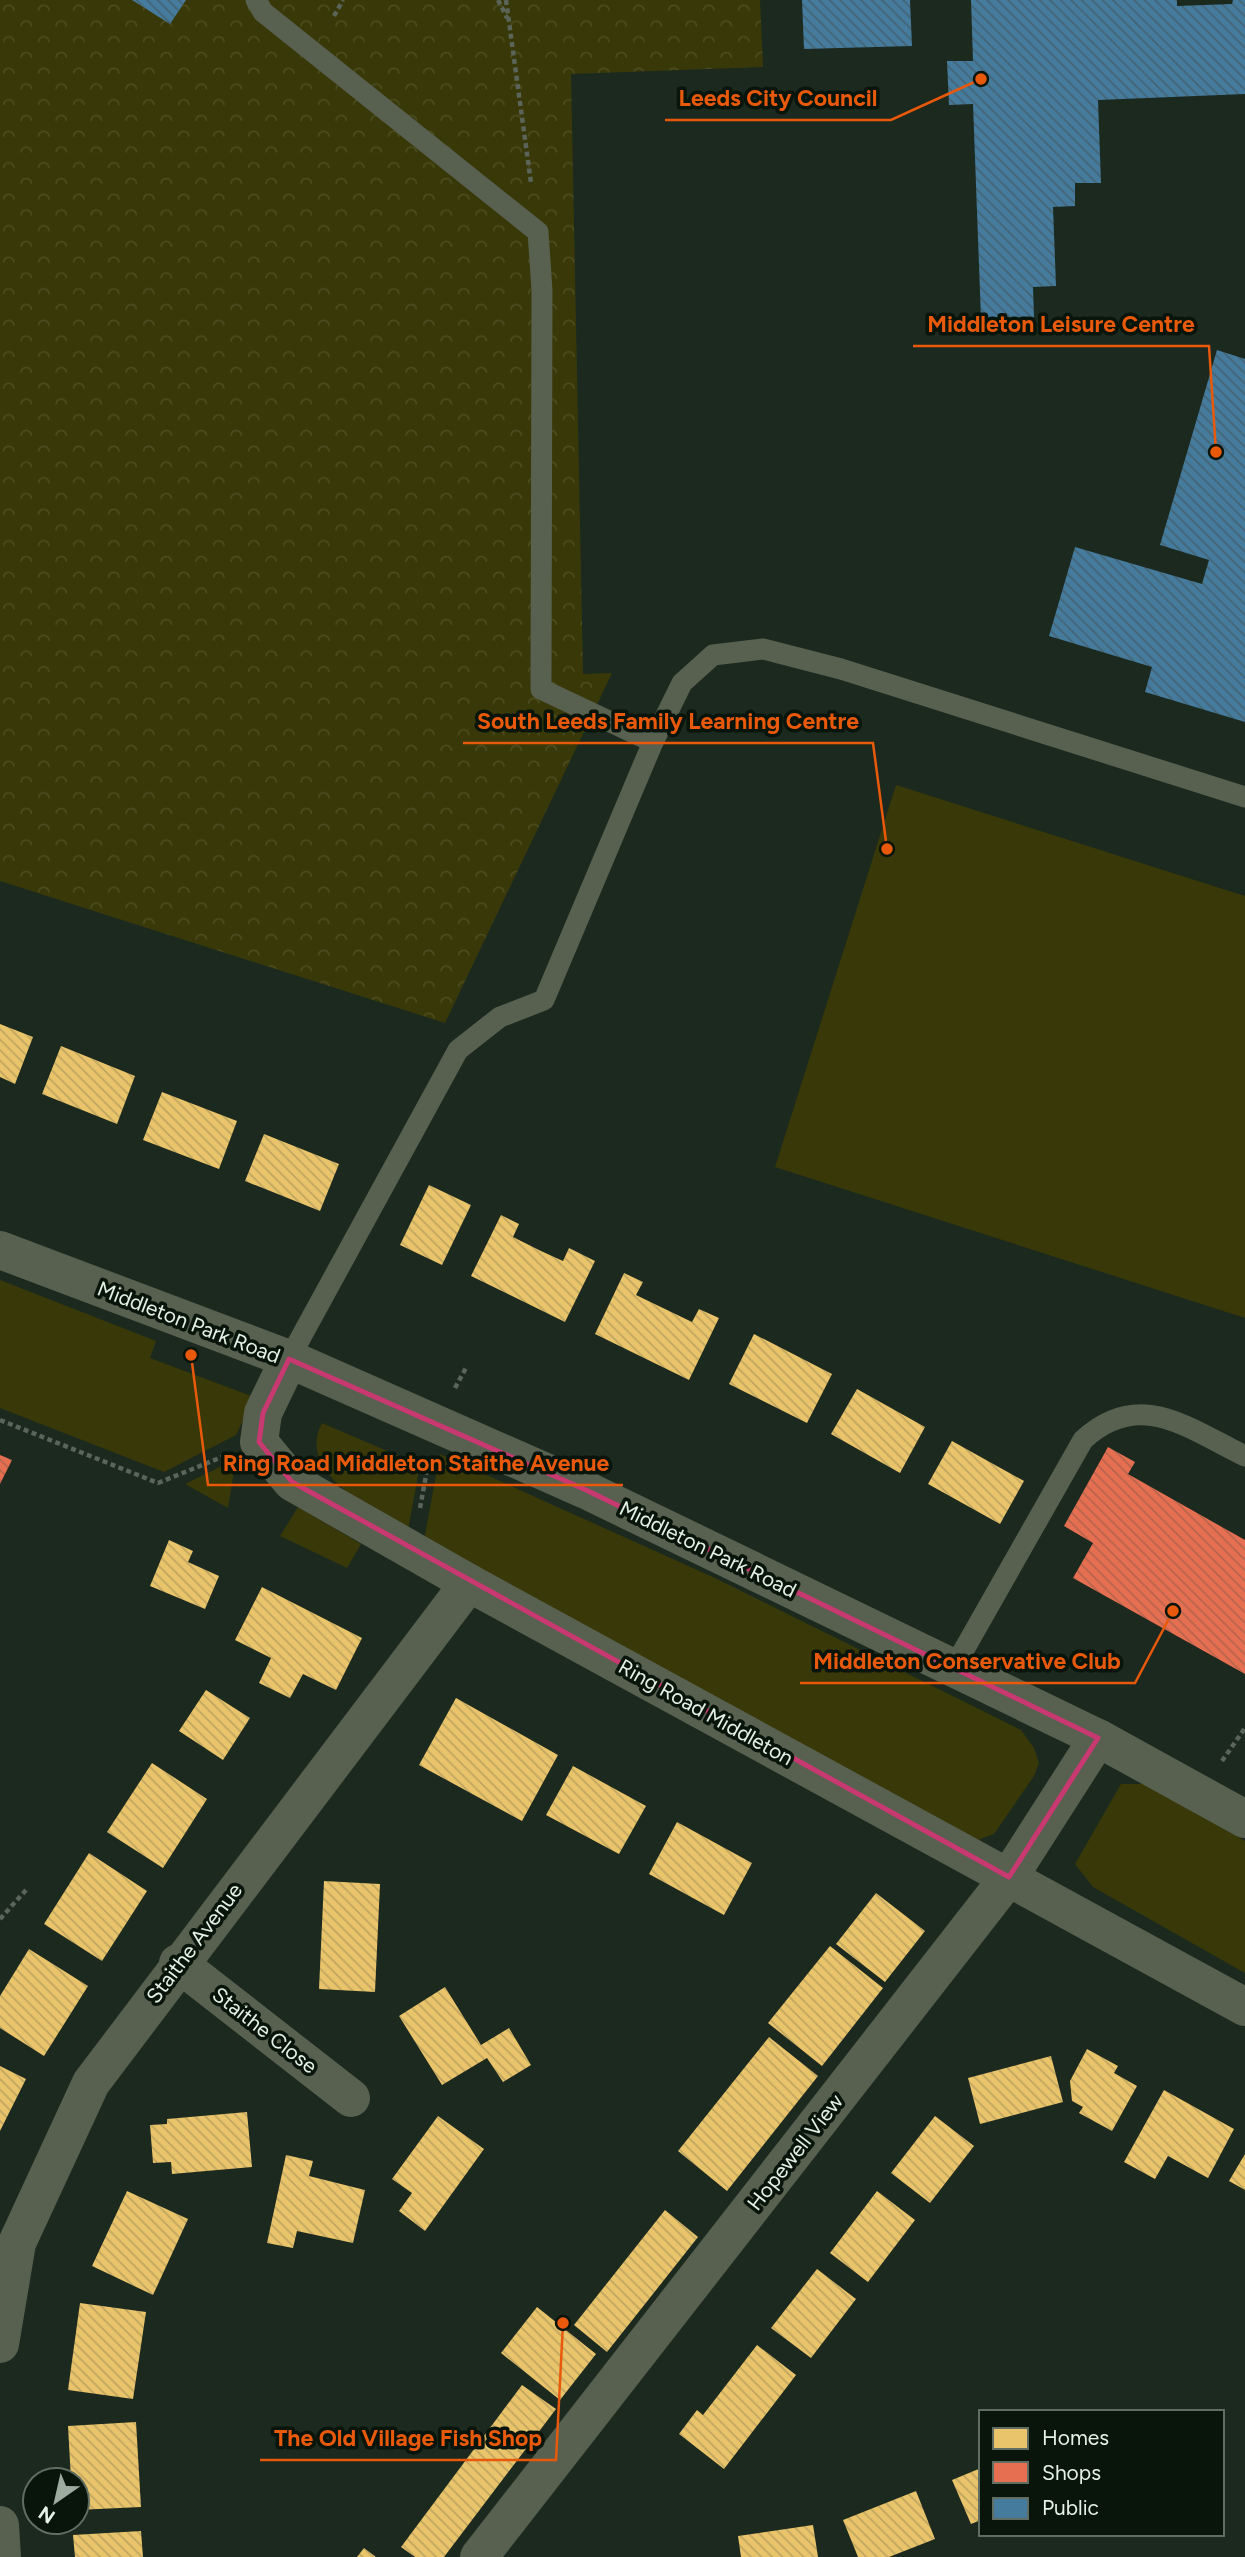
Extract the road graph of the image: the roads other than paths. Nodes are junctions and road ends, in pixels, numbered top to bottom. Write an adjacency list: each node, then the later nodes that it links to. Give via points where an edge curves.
1 (256, 0): 2 (lane, via 263,12 538,232 542,290 541,689)
2 (653, 742): 3 (lane, via 682,683 713,655 763,649 841,668); 5 (lane, via 544,1000 500,1017 458,1050)
3 (1245, 797)
4 (0, 1250): 5 (street, Middleton Park Road)
5 (289, 1359): 7 (street, Ring Road Middleton, via 263,1413 259,1442 292,1482); 8 (street, Middleton Park Road, via 586,1490)
6 (1245, 1456): 8 (lane, via 1159,1415 1138,1413 1098,1426 1083,1440)
7 (469, 1583): 11 (street, Ring Road Middleton); 12 (street, Staithe Avenue)
8 (953, 1669): 9 (street, Middleton Park Road)
9 (1098, 1738): 10 (street, Middleton Park Road); 11 (street, Hopewell View)
10 (1245, 1819)
11 (1009, 1877): 13 (street, Ring Road Middleton); 18 (street, Hopewell View)
12 (178, 1963): 14 (street, Staithe Close); 15 (street, Staithe Avenue, via 91,2083 17,2244)
13 (1245, 2007)
14 (351, 2098)
15 (0, 2344)
16 (0, 2525): 17 (street)
17 (2, 2557)
18 (479, 2557)

